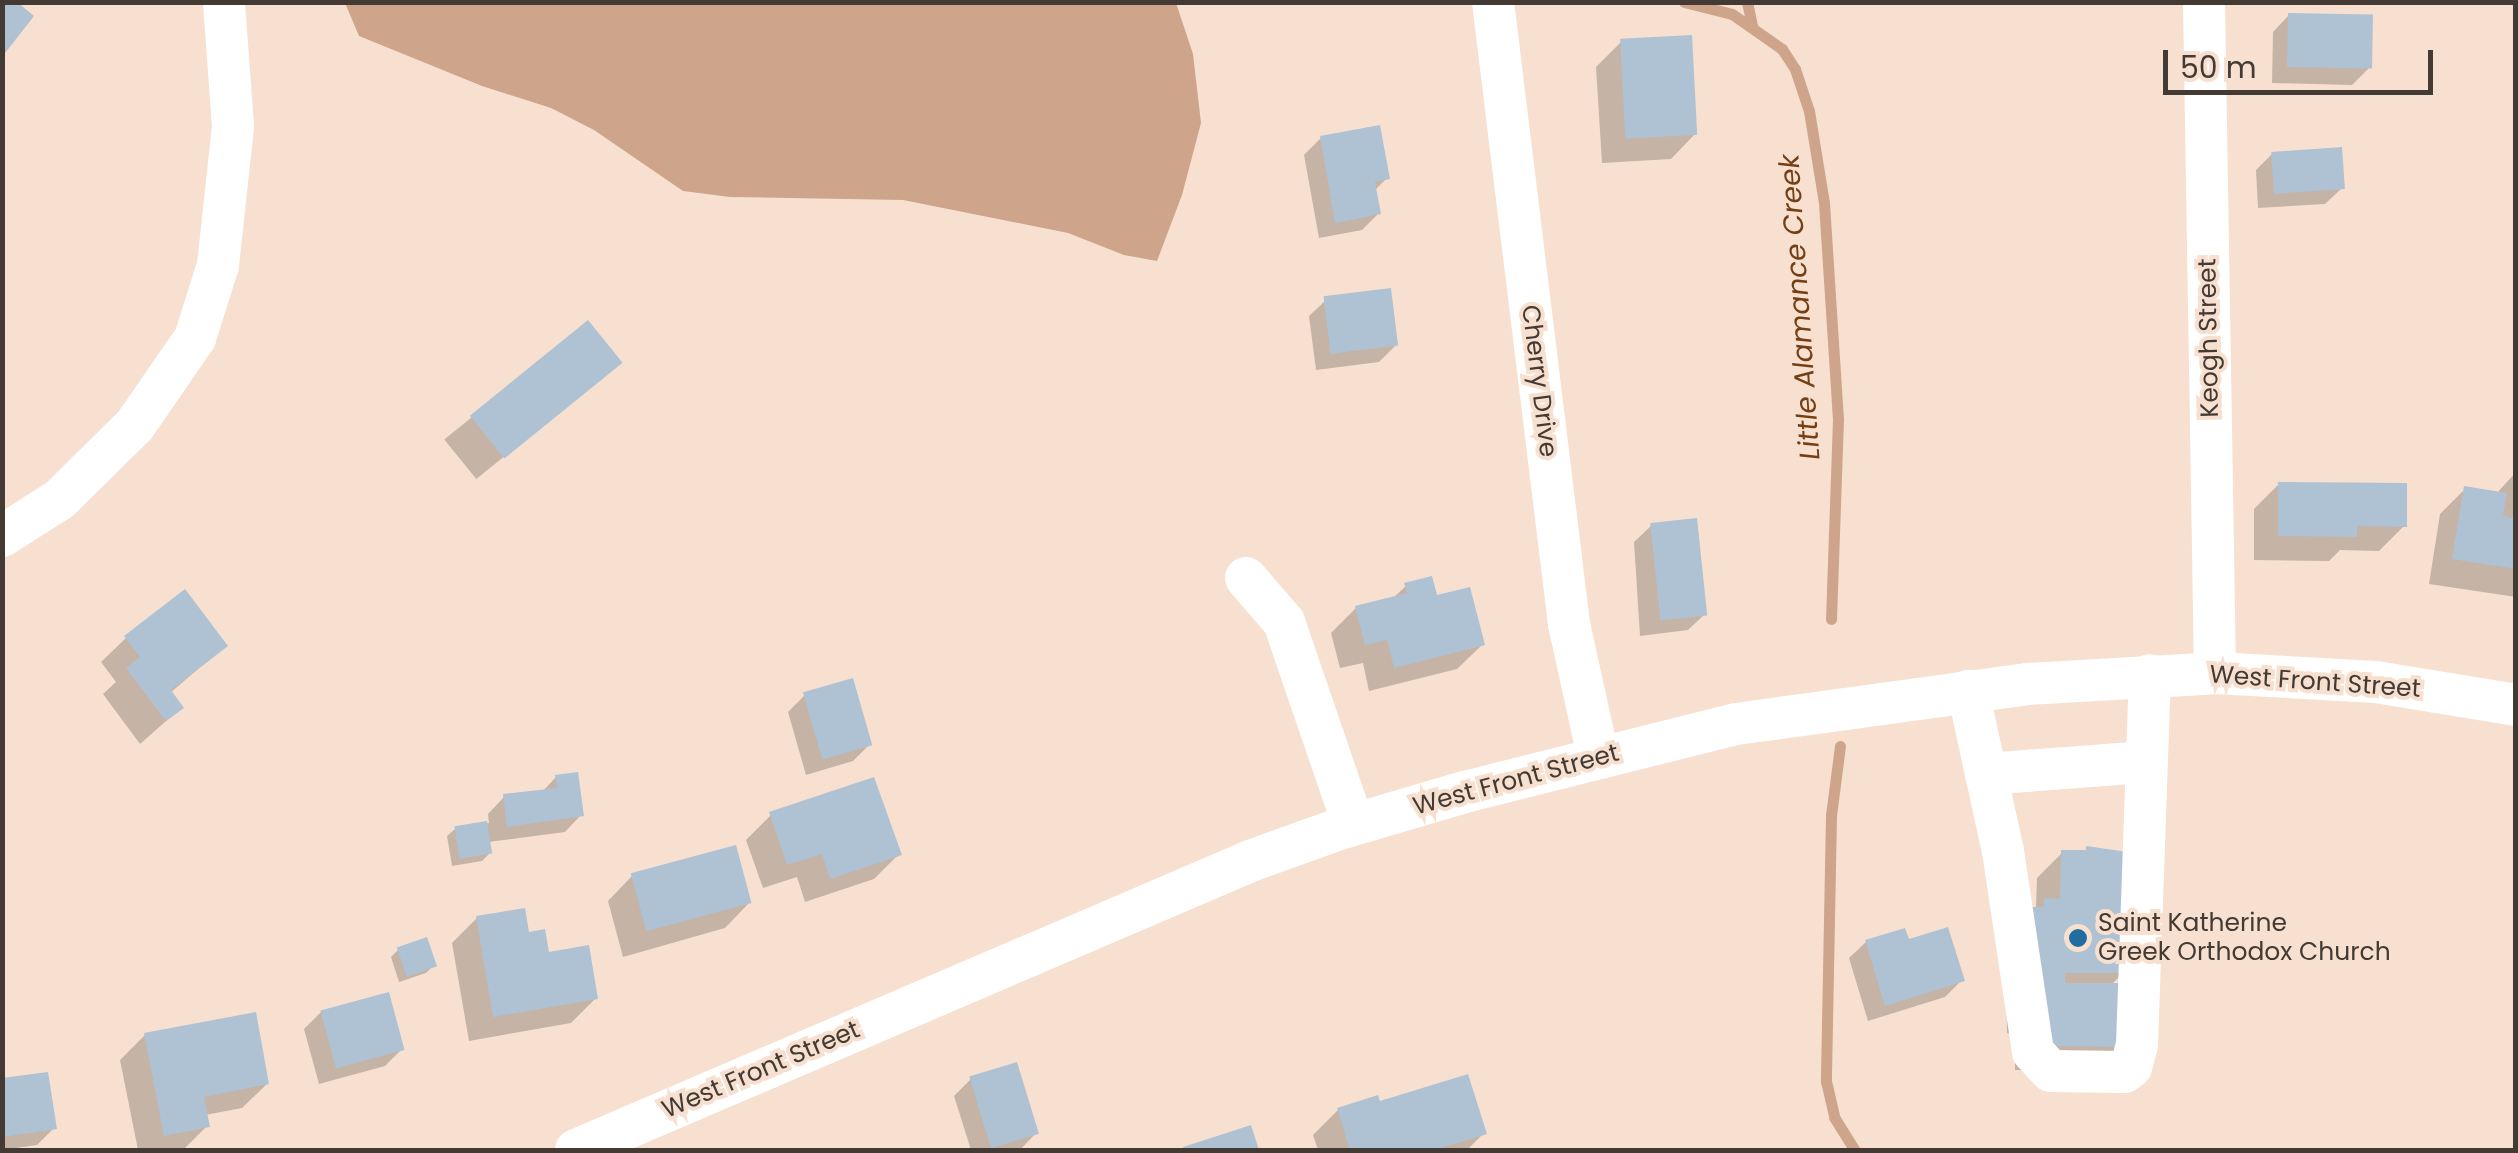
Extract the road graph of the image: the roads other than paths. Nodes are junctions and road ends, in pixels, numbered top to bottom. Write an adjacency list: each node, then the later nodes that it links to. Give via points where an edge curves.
1 (224, 2): 4 (street, via 233,126 218,265 195,338 135,426 60,499)
2 (1493, 2): 10 (street, Cherry Drive, via 1570,624)
3 (2204, 2): 6 (street, Keogh Street)
4 (2, 536)
5 (1246, 578): 13 (street, via 1284,622)
6 (2215, 672): 7 (street, West Front Street); 9 (street, West Front Street, via 2376,682)
7 (2150, 675): 8 (street, West Front Street); 11 (street)
8 (1968, 691): 10 (street, West Front Street, via 1736,724); 12 (street)
9 (2516, 705)
10 (1598, 756): 13 (street, West Front Street)
11 (2147, 762): 12 (street); 12 (street, via 2137,1045 2124,1072 2063,1073 2040,1064 2033,1052)
12 (1986, 774)
13 (1353, 824): 14 (street, West Front Street, via 1138,906)
14 (576, 1150)

